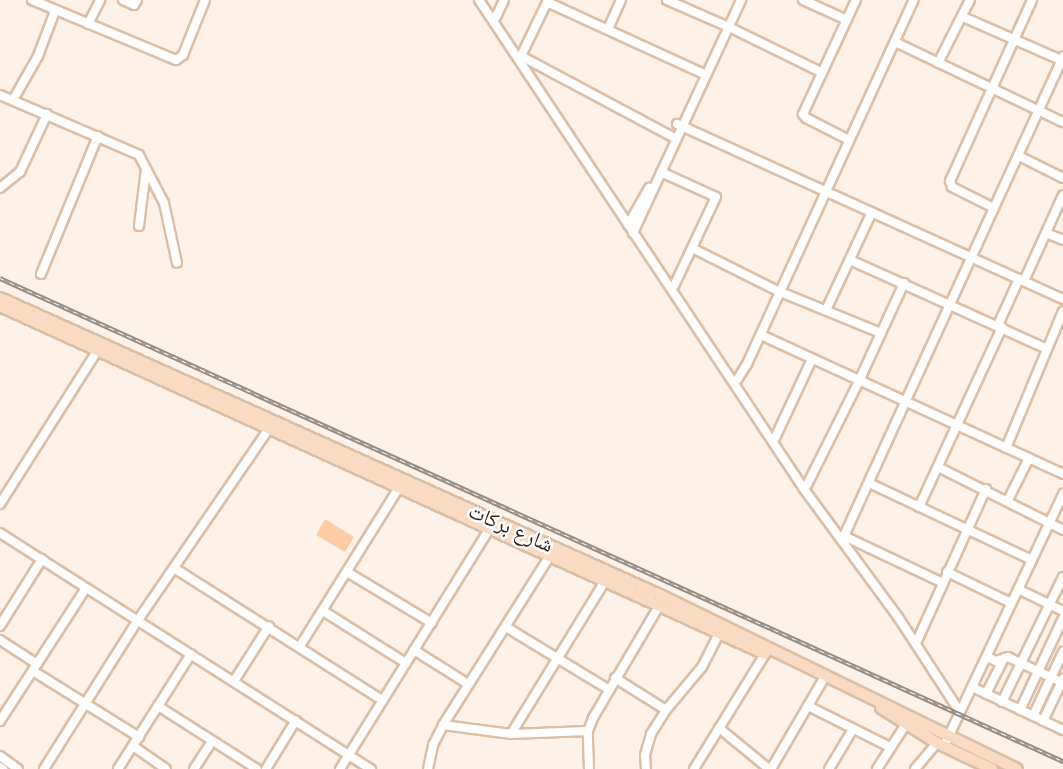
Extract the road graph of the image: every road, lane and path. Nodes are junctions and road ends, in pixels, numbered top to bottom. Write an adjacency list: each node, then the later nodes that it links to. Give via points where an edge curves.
1 (100, 0): 22 (street)
2 (123, 0): 3 (street, via 134,5)
3 (137, 0)
4 (205, 0): 22 (street, via 180,60)
5 (481, 0): 19 (street); 52 (street)
6 (503, 0): 19 (street)
7 (621, 0): 24 (street)
8 (667, 0): 23 (street)
9 (736, 0): 23 (street)
10 (741, 0): 23 (street)
11 (803, 0): 21 (street)
12 (856, 0): 21 (street)
13 (914, 0): 26 (street)
14 (970, 0): 20 (street)
15 (1032, 0): 25 (street)
16 (36, 1): 18 (street)
17 (547, 1): 24 (street); 27 (street)
18 (55, 11): 22 (street); 34 (street, via 38,56)
19 (496, 17): 27 (street)
20 (963, 17): 25 (street); 29 (street)
21 (847, 20): 30 (street)
22 (88, 24)
23 (726, 27): 30 (street); 31 (street); 38 (street)
24 (608, 29): 31 (street)
25 (1014, 39): 28 (street); 32 (street)
26 (895, 42): 29 (street); 41 (street)
27 (521, 55): 40 (street); 52 (street)
28 (1062, 59): 35 (street)
29 (938, 63): 32 (street)
30 (821, 72): 41 (street, via 803,117)
31 (702, 73): 38 (street)
32 (992, 89): 35 (street); 49 (street, via 950,185)
33 (0, 95): 34 (street)
34 (13, 100): 36 (street)
35 (1040, 112): 37 (street); 42 (street)
36 (47, 114): 39 (street); 46 (street, via 20,172)
37 (1063, 122)
38 (680, 125): 40 (street); 44 (street); 47 (street)
39 (98, 136): 43 (street, via 133,151); 59 (street)
40 (671, 136): 52 (street)
41 (849, 140): 47 (street)
42 (1018, 156): 45 (street); 49 (street)
43 (145, 166): 51 (street); 58 (street, via 164,203)
44 (661, 172): 52 (street); 55 (street, via 716,197)
45 (1063, 178)
46 (0, 188)
47 (825, 190): 50 (street); 63 (street)
48 (1063, 195): 53 (street)
49 (994, 208): 56 (street)
50 (872, 212): 56 (street); 57 (street)
51 (139, 226)
52 (632, 227): 62 (street); 100 (street, via 804,489)
53 (1046, 233): 54 (street); 60 (street)
54 (1063, 240)
55 (692, 248): 62 (street); 63 (street)
56 (972, 258): 60 (street); 66 (street)
57 (850, 260): 61 (street); 67 (street)
58 (177, 263)
59 (41, 274)
60 (1021, 280): 64 (street); 69 (street)
61 (904, 283): 66 (street); 70 (street)
62 (674, 286): 75 (street)
63 (778, 291): 67 (street); 71 (street)
64 (1063, 299)
65 (0, 301): 73 (main road, شارع بركات); 99 (main road, شارع بركات)
66 (952, 304): 69 (street); 77 (street)
67 (826, 310): 70 (street)
68 (1063, 311): 72 (street)
69 (1000, 326): 72 (street); 78 (street)
70 (881, 333): 76 (street)
71 (761, 335): 74 (street); 75 (street)
72 (1047, 349): 81 (street)
73 (97, 351): 79 (main road, شارع بركات); 91 (street)
74 (812, 359): 76 (street); 80 (street)
75 (737, 380): 80 (street)
76 (859, 381): 77 (street); 86 (street)
77 (907, 403): 78 (street); 85 (street)
78 (957, 425): 81 (street); 83 (street)
79 (269, 429): 87 (main road, شارع بركات); 103 (street)
80 (775, 438): 86 (street)
81 (1006, 448): 82 (street)
82 (1029, 458): 84 (street); 90 (street)
83 (938, 467): 88 (street); 92 (street)
84 (1063, 474)
85 (869, 483): 92 (street); 98 (street)
86 (807, 485): 98 (street)
87 (398, 489): 94 (main road, شارع بركات); 104 (street)
88 (986, 489): 90 (street); 95 (street)
89 (1063, 494): 93 (street)
90 (1008, 500): 93 (street)
91 (0, 505)
92 (919, 507): 95 (street)
93 (1049, 523): 96 (street); 102 (street)
94 (490, 528): 99 (main road, شارع بركات); 118 (street)
95 (966, 530): 102 (street); 105 (street)
96 (1063, 530)
97 (0, 533): 101 (street)
98 (844, 536): 100 (street); 108 (street)
99 (552, 552): 107 (main road, شارع بركات); 121 (street); 167 (main road, شارع بركات, via 837,680)
100 (857, 557): 124 (street); 151 (street)
101 (42, 559): 109 (street); 119 (street)
102 (1032, 560): 110 (street)
103 (174, 568): 117 (street); 120 (street)
104 (347, 572): 114 (street); 118 (street)
105 (947, 572): 108 (street); 111 (street)
106 (1063, 577): 112 (street)
107 (605, 581): 113 (main road, شارع بركات); 130 (street)
108 (943, 583): 124 (street)
109 (86, 588): 117 (street); 135 (street)
110 (1018, 589): 111 (street); 112 (street)
111 (1012, 603): 131 (street)
112 (1049, 605): 115 (street); 134 (street)
113 (659, 606): 122 (main road, شارع بركات); 138 (street)
114 (323, 611): 125 (street); 133 (street)
115 (1063, 611)
116 (1063, 618): 136 (street)
117 (138, 620): 128 (street); 148 (street)
118 (432, 623): 126 (street)
119 (0, 626)
120 (269, 626): 125 (street); 141 (street)
121 (506, 627): 130 (street); 142 (street)
122 (719, 633): 129 (main road, شارع بركات); 152 (street, via 702,667)
123 (0, 640): 135 (street)
124 (917, 641): 151 (street)
125 (300, 646): 146 (street)
126 (414, 650): 133 (street); 142 (street)
127 (1063, 652): 137 (street)
128 (191, 654): 141 (street); 149 (street)
129 (765, 654): 139 (main road, شارع بركات); 160 (street)
130 (556, 657): 144 (street); 164 (street)
131 (986, 657): 132 (street); 143 (street)
132 (1004, 658): 134 (street); 145 (street)
133 (406, 663): 146 (street)
134 (1020, 663): 136 (street); 147 (street)
135 (35, 668): 148 (street); 156 (street)
136 (1038, 671): 137 (street); 153 (street)
137 (1052, 677): 140 (street); 154 (street)
138 (615, 678): 144 (street); 152 (street)
139 (823, 680): 150 (street); 158 (main road, شارع بركات)
140 (1062, 680): 157 (street)
141 (234, 681): 155 (street)
142 (468, 684): 159 (street)
143 (972, 687): 145 (street); 151 (street)
144 (608, 689): 163 (street)
145 (986, 694): 147 (street)
146 (382, 700): 170 (street)
147 (1002, 702): 153 (street)
148 (86, 704): 165 (street); 173 (street)
149 (158, 706): 165 (street); 166 (street)
150 (807, 706): 161 (street); 185 (street)
151 (962, 709): 167 (street)
152 (666, 710): 183 (street, via 647,744)
153 (1020, 710): 154 (street)
154 (1033, 716): 157 (street)
155 (296, 720): 170 (street); 178 (street)
156 (0, 721)
157 (1043, 721): 162 (street)
158 (906, 724): 167 (main road, شارع بركات); 169 (street)
159 (443, 725): 164 (street); 181 (street)
160 (719, 728): 184 (street); 185 (street)
161 (853, 729): 169 (street); 186 (street)
162 (1063, 730)
163 (588, 731): 164 (street); 182 (street)
164 (511, 734)
165 (139, 737): 168 (street)
166 (212, 741): 176 (street); 177 (street)
167 (943, 742): 188 (street); 189 (main road, شارع بركات); 190 (main road, شارع بركات)
168 (133, 746): 174 (street); 175 (street)
169 (890, 747): 187 (street)
170 (348, 755): 179 (street); 180 (street)
171 (0, 756): 172 (street)
172 (18, 769)
173 (44, 769)
174 (118, 769)
175 (166, 769)
176 (194, 769)
177 (257, 769)
178 (266, 769)
179 (340, 769)
180 (371, 769)
181 (428, 769)
182 (589, 769)
183 (646, 769)
184 (694, 769)
185 (770, 769)
186 (829, 769)
187 (877, 769)
188 (915, 769)
189 (992, 769)
190 (1017, 769)

